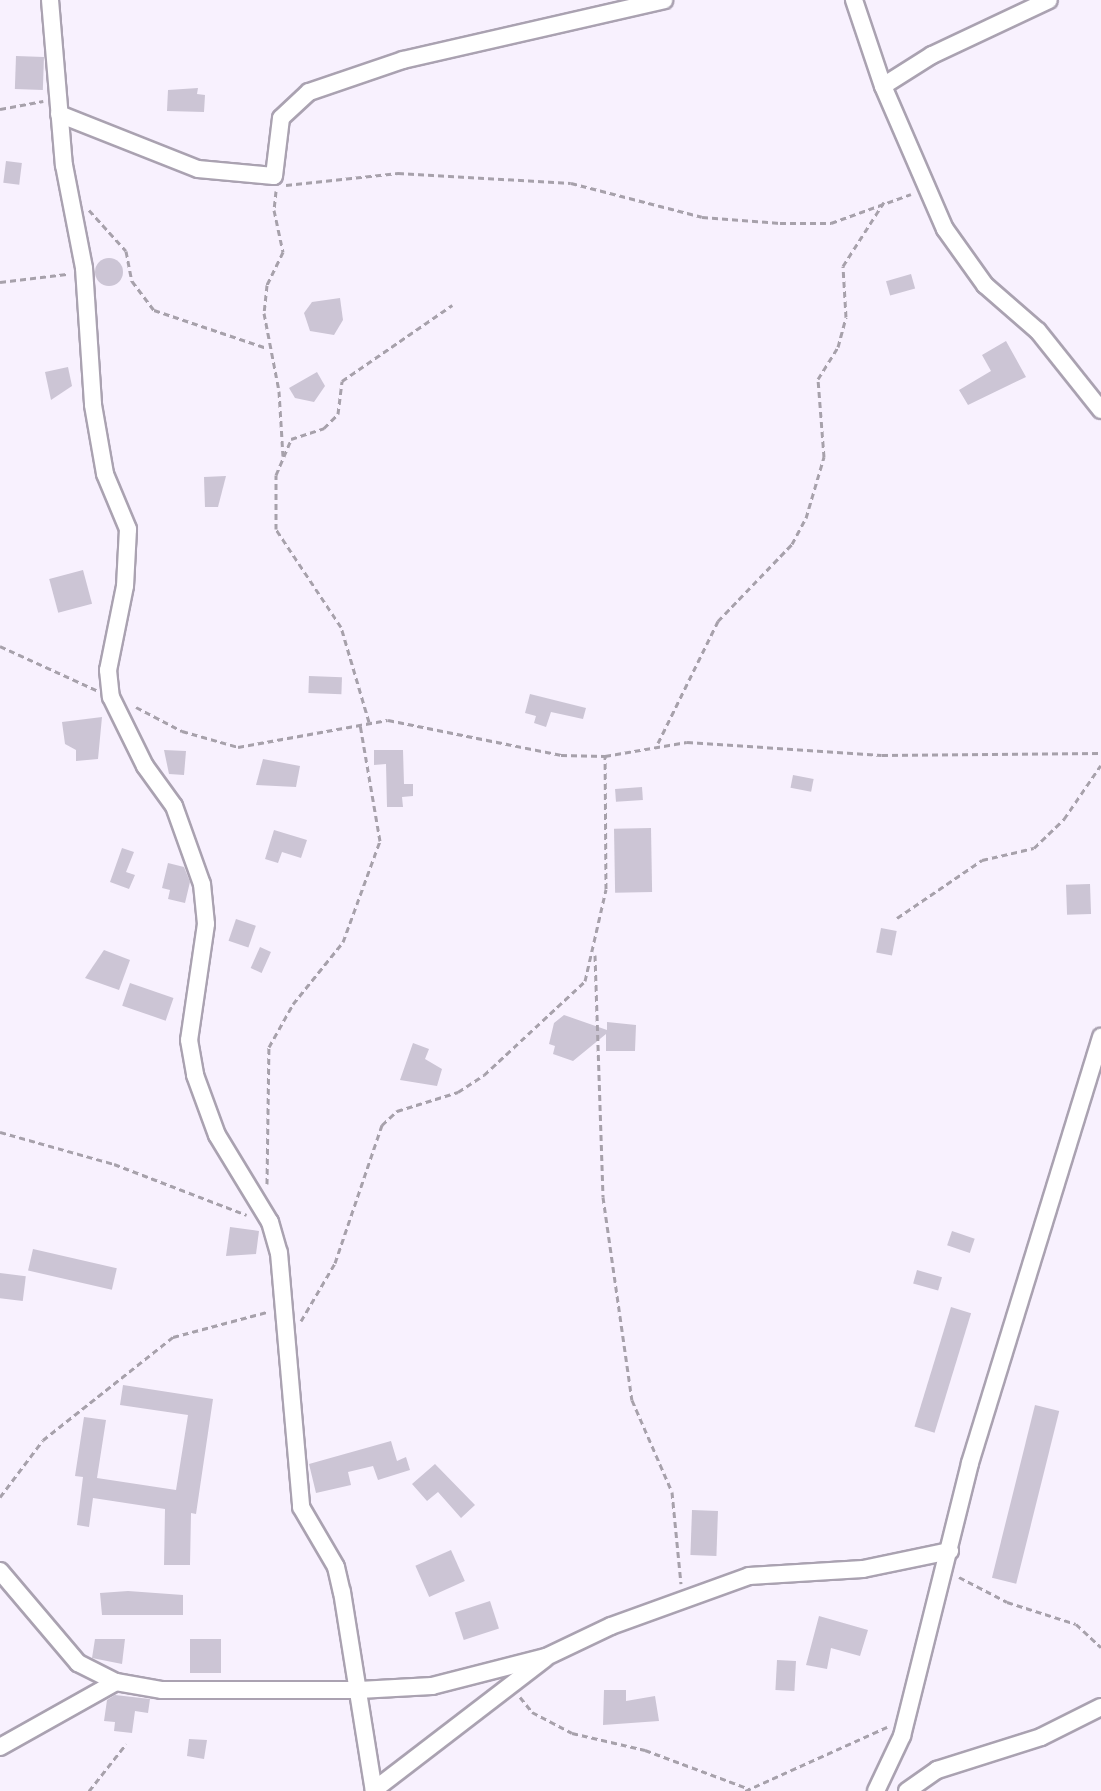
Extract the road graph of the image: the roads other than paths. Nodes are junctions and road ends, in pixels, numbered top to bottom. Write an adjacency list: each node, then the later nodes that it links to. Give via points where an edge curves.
1 (50, 0): 6 (street)
2 (664, 0): 6 (street, via 403,60 309,92 281,118 274,176 198,169)
3 (854, 0): 5 (street)
4 (1049, 0): 5 (street, via 932,55)
5 (883, 86): 7 (street, via 926,191 985,285 1038,331)
6 (59, 114): 13 (street, via 84,268 93,405 105,474 120,503 129,555 112,627 111,697 189,842 206,924 189,1040 195,1075 217,1135 268,1219 286,1308 301,1507 336,1567)
7 (1101, 410)
8 (1101, 1037): 9 (street, via 970,1463)
9 (950, 1551): 11 (street, via 863,1569 749,1576); 17 (street, via 906,1718)
10 (0, 1571): 12 (street, via 78,1663)
11 (546, 1657): 13 (street, via 432,1686); 16 (street)
12 (116, 1682): 13 (street, via 162,1690); 15 (street)
13 (359, 1690): 16 (street)
14 (1101, 1707): 18 (street, via 1041,1737 937,1770)
15 (0, 1747)
16 (374, 1790)
17 (876, 1791)
18 (907, 1791)

